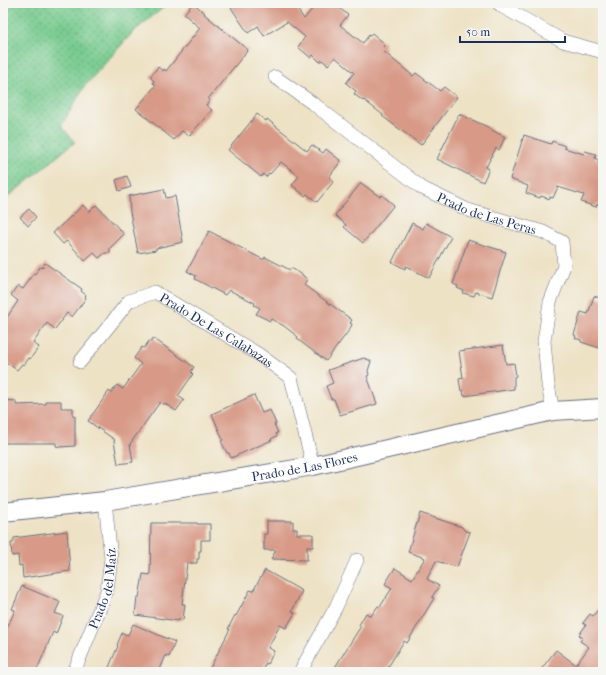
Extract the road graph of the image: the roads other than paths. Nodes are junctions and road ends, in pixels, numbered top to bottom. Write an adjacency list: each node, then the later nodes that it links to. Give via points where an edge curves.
1 (498, 3): 2 (street, via 563,41)
2 (603, 52)
3 (275, 77): 6 (street, Prado de Las Peras, via 422,188 468,210 543,232 562,242 564,266 550,302 544,341)
4 (80, 362): 7 (street, Prado De Las Calabazas, via 129,301 155,292 258,354 290,378)
5 (603, 408): 6 (street, Prado de Las Flores)
6 (553, 411): 7 (street, Prado de Las Flores)
7 (313, 466): 8 (street, Prado de Las Flores)
8 (105, 501): 9 (street, Prado de Las Flores); 11 (street, Prado del Maíz, via 111,558 107,591)
9 (3, 512)
10 (357, 560): 12 (street, via 336,607)
11 (74, 672)
12 (300, 672)

